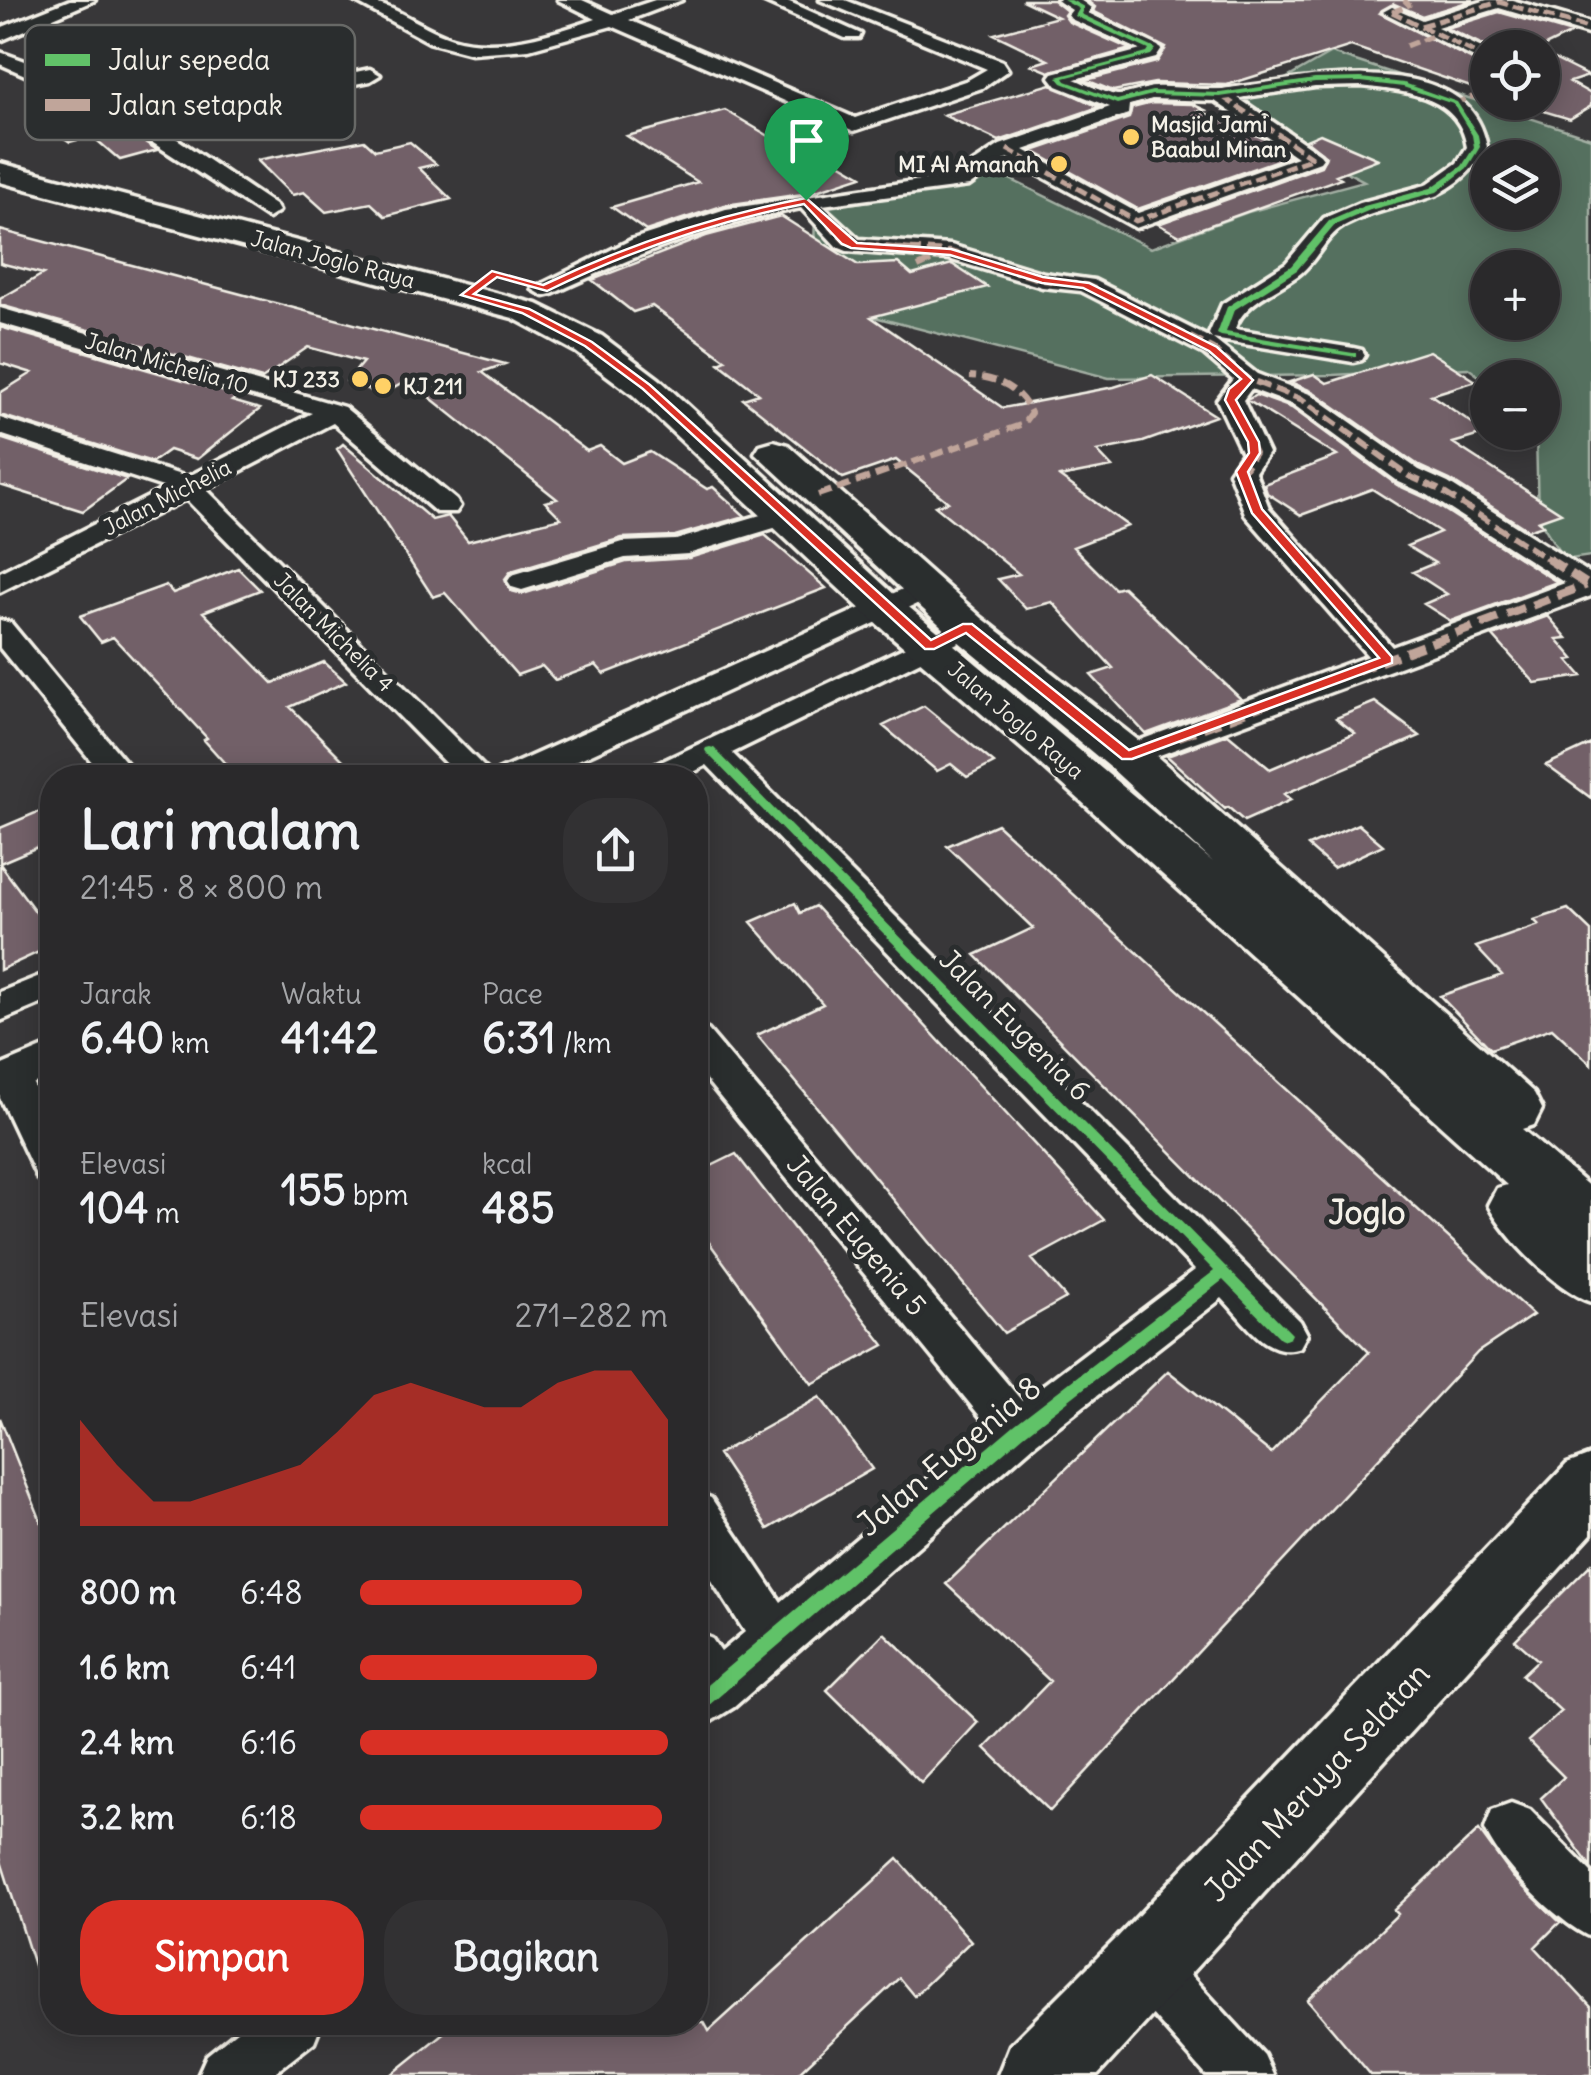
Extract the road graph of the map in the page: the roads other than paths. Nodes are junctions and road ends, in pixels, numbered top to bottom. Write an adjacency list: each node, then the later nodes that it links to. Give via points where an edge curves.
1 (86, 0): 12 (street)
2 (362, 0): 9 (street, via 464,46 518,45)
3 (567, 0): 9 (street)
4 (673, 0): 9 (street)
5 (769, 0): 13 (street)
6 (828, 0): 21 (street, via 995,65 996,74)
7 (1066, 0): 24 (street, via 1082,8 1077,15 1153,49 1060,77)
8 (1404, 0): 10 (street, via 1409,5 1392,12)
9 (609, 19): 21 (street, via 854,124)
10 (1429, 30): 11 (street, via 1504,2); 14 (street); 15 (street)
11 (1591, 30)
12 (0, 34)
13 (872, 42)
14 (1406, 46)
15 (1470, 50)
16 (0, 58): 17 (street)
17 (25, 66)
18 (941, 70): 21 (street)
19 (370, 74): 20 (street)
20 (355, 77)
21 (975, 84)
22 (1220, 95): 24 (street, via 1152,93); 25 (street, via 1361,80 1404,85); 28 (street, via 1313,158 1135,221)
23 (1470, 97): 25 (street)
24 (1117, 102): 28 (street, via 1122,110)
25 (1454, 103): 38 (street, via 1475,136 1465,167 1434,190 1332,223 1294,268 1230,310)
26 (163, 140): 31 (street)
27 (0, 146): 31 (main road, Jalan Joglo Raya)
28 (1007, 150): 30 (street, via 960,180)
29 (0, 172): 34 (main road, Jalan Joglo Raya)
30 (806, 200): 32 (street, via 855,246); 35 (street, via 680,230)
31 (268, 211): 34 (main road, Jalan Joglo Raya)
32 (951, 252): 33 (street); 38 (street, via 1042,280 1086,285)
33 (918, 267)
34 (481, 284): 35 (main road, Jalan Joglo Raya); 46 (main road, Jalan Joglo Raya, via 589,344 646,387)
35 (544, 289): 37 (main road, Jalan Joglo Raya)
36 (0, 315): 41 (street, Jalan Michelia 10)
37 (616, 322)
38 (1217, 342): 39 (street); 40 (street)
39 (1353, 355)
40 (1248, 380): 49 (street, via 1302,400 1408,476); 54 (street, via 1230,400 1253,442 1255,453 1242,472 1256,510)
41 (334, 412): 44 (street, Jalan Michelia); 45 (street)
42 (740, 422): 50 (main road, Jalan Joglo Raya)
43 (0, 426): 44 (street)
44 (188, 486): 48 (street, Jalan Michelia); 58 (street, Jalan Michelia 4)
45 (446, 506)
46 (784, 516): 47 (street, via 678,548 623,550); 51 (main road, Jalan Joglo Raya)
47 (522, 581)
48 (0, 584)
49 (1589, 586): 54 (street)
50 (924, 590): 51 (street); 53 (main road, Jalan Joglo Raya)
51 (883, 608): 53 (main road, Jalan Joglo Raya); 59 (street)
52 (0, 629): 57 (street)
53 (948, 637): 55 (street); 56 (main road, Jalan Joglo Raya); 66 (main road, Jalan Joglo Raya, via 1048,745)
54 (1388, 660): 56 (street)
55 (710, 750): 60 (street); 70 (street, Jalan Eugenia 6)
56 (1127, 756): 68 (main road, Jalan Joglo Raya)
57 (112, 765)
58 (466, 765)
59 (539, 765)
60 (680, 765)
61 (40, 989): 62 (street)
62 (0, 1007)
63 (708, 1056): 73 (street, Jalan Eugenia 5)
64 (40, 1064): 65 (street)
65 (6, 1080): 67 (street)
66 (1459, 1109): 69 (main road, Jalan Joglo Raya); 71 (main road, via 1512,1199)
67 (40, 1145)
68 (1591, 1179)
69 (1591, 1224)
70 (1224, 1272): 72 (street, Jalan Eugenia 6); 73 (street, Jalan Eugenia 8)
71 (1591, 1276)
72 (1285, 1334)
73 (1019, 1430): 76 (street, Jalan Eugenia 8)
74 (1591, 1486): 80 (main road, Jalan Meruya Selatan)
75 (708, 1533): 76 (street)
76 (778, 1638): 77 (street, Jalan Eugenia 8)
77 (708, 1680)
78 (1511, 1830): 79 (street)
79 (1591, 1910)
80 (1146, 1967): 83 (main road, Jalan Meruya Selatan); 84 (street)
81 (278, 2035): 82 (street)
82 (227, 2075)
83 (1040, 2075)
84 (1244, 2075)

